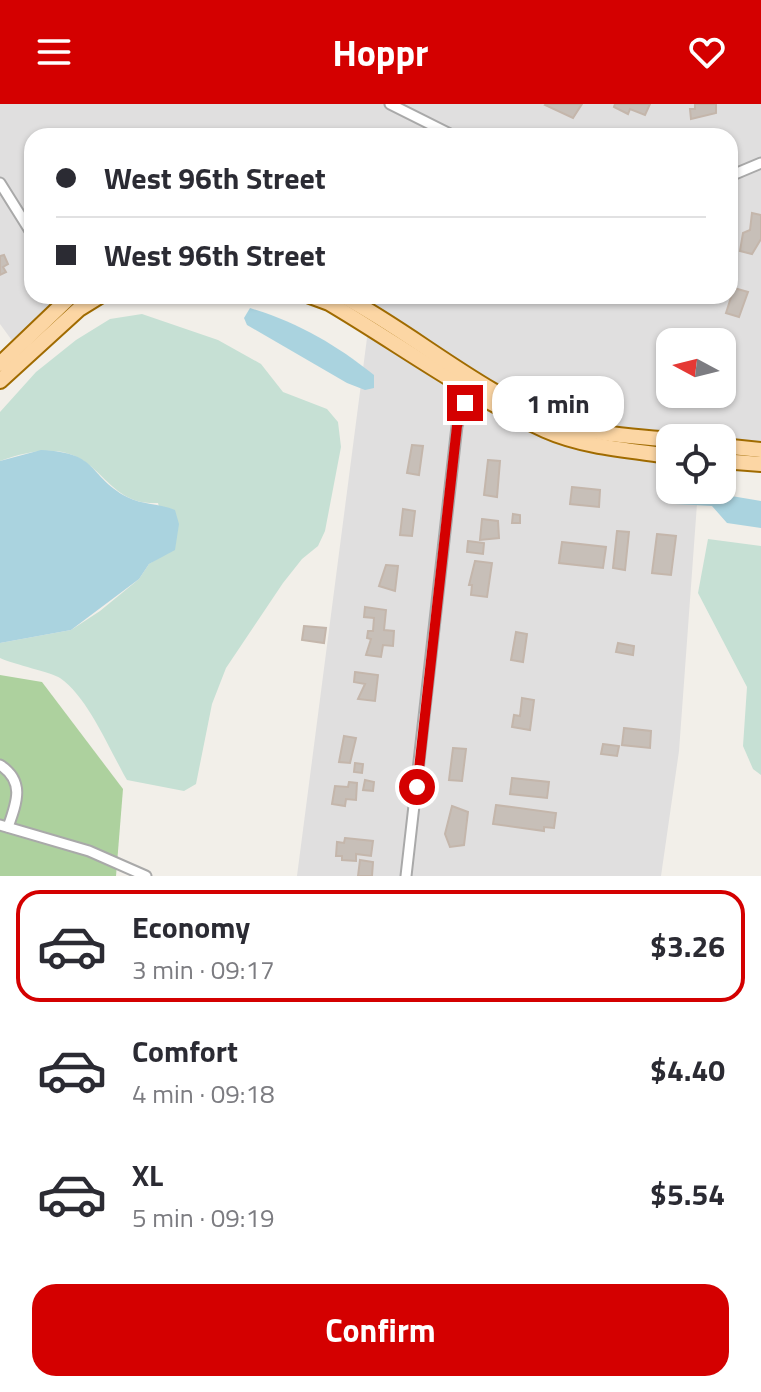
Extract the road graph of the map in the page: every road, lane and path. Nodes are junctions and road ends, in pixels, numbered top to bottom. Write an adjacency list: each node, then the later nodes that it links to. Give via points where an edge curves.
1 (390, 104): 2 (street)
2 (438, 128)
3 (761, 163): 4 (street)
4 (738, 173)
5 (0, 183): 6 (street)
6 (24, 221)
7 (67, 304): 11 (main road)
8 (69, 304): 12 (main road)
9 (325, 304): 13 (main road)
10 (355, 304): 13 (main road)
11 (0, 364)
12 (0, 381)
13 (473, 385): 14 (main road, via 561,423); 17 (main road, via 547,431); 23 (street, via 457,426)
14 (656, 439)
15 (736, 447): 16 (main road)
16 (761, 450)
17 (656, 454)
18 (736, 462): 19 (main road)
19 (761, 464)
20 (0, 765): 21 (street, via 14,775 18,786)
21 (4, 826): 22 (street, via 89,851)
22 (146, 876)
23 (406, 876)

